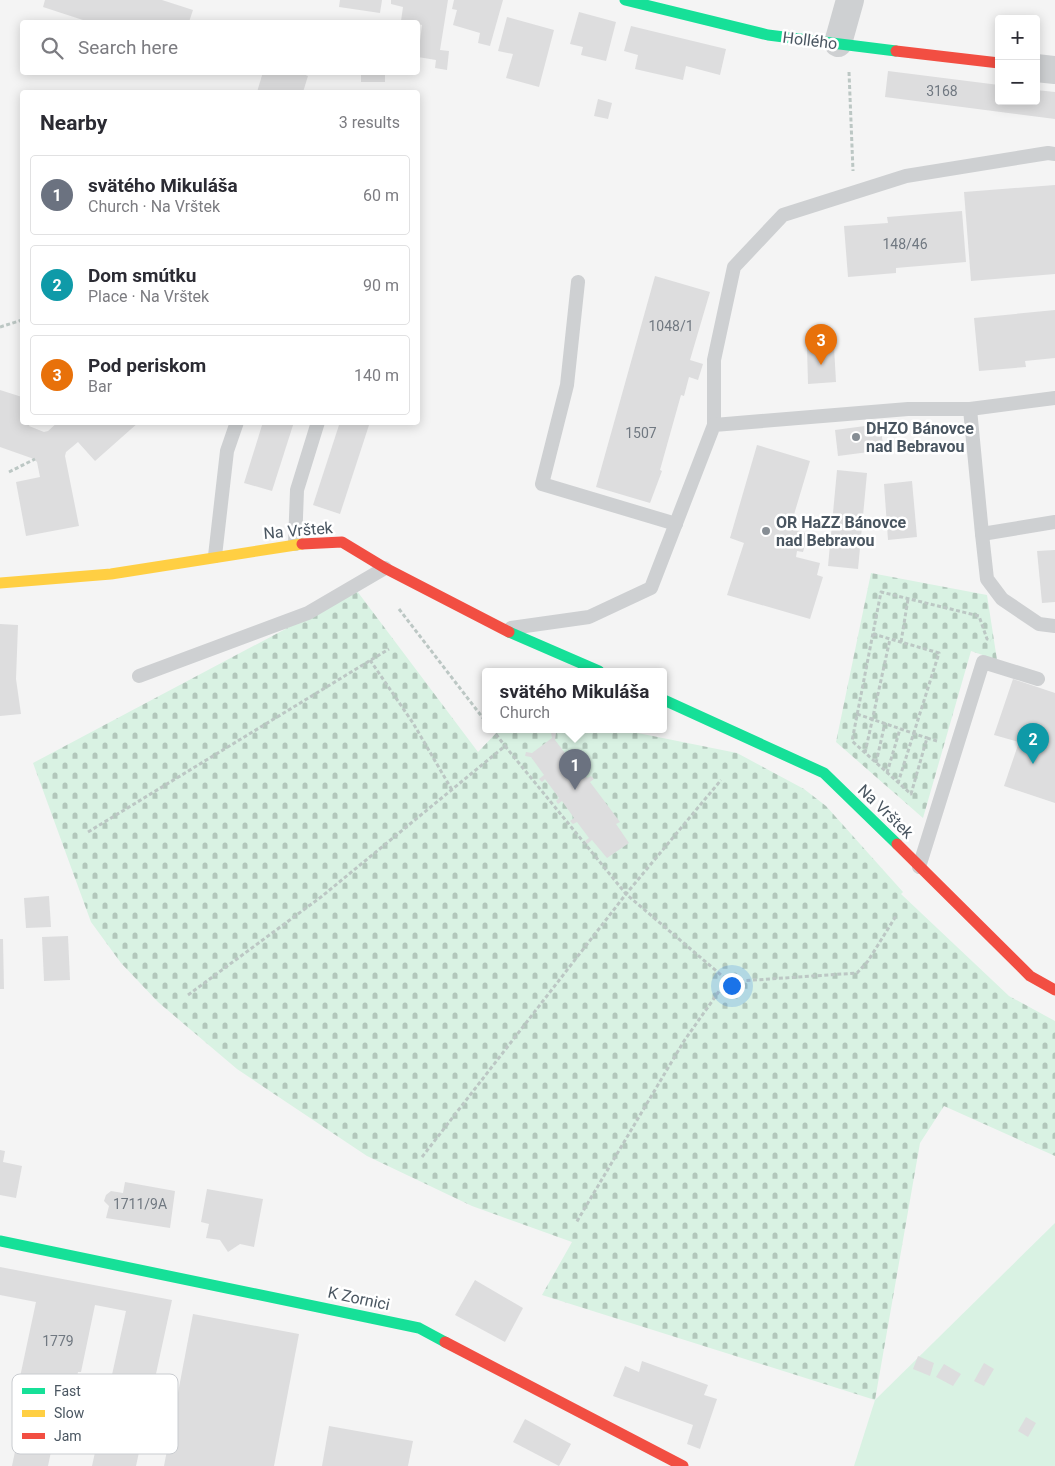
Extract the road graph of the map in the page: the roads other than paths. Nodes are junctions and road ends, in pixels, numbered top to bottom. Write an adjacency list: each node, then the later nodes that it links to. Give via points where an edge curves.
1 (625, 0): 3 (street, Hollého, via 768,35)
2 (850, 0): 3 (street)
3 (843, 43): 4 (street, Hollého)
4 (995, 62)
5 (1040, 68): 6 (street)
6 (1055, 70)
7 (1055, 154): 13 (lane, via 906,176 783,215 734,267 714,360)
8 (578, 282): 15 (lane, via 567,386 542,484)
9 (1055, 398): 10 (lane)
10 (970, 409): 13 (lane, via 908,409); 16 (lane)
11 (236, 425): 18 (lane, via 228,451)
12 (317, 425): 17 (lane, via 297,490)
13 (714, 425): 15 (lane)
14 (1055, 522): 16 (lane)
15 (676, 524): 22 (lane, via 650,588 589,616)
16 (982, 534): 21 (lane, via 987,579 1002,599 1040,624)
17 (294, 544): 18 (street, Na Vrštek); 19 (street, Na Vrštek, via 342,542)
18 (215, 556): 20 (street, Na Vrštek, via 111,574)
19 (385, 568): 22 (street, Na Vrštek); 24 (lane, via 308,613)
20 (0, 583)
21 (1055, 626)
22 (503, 629): 23 (street, Na Vrštek)
23 (593, 668)
24 (139, 676)
25 (1038, 678): 27 (lane, via 983,662)
26 (667, 701): 27 (street, Na Vrštek, via 824,773)
27 (920, 867): 28 (street, Na Vrštek, via 1030,976)
28 (1055, 990)
29 (0, 1241): 30 (street, K Zornici, via 420,1328)
30 (683, 1466)

